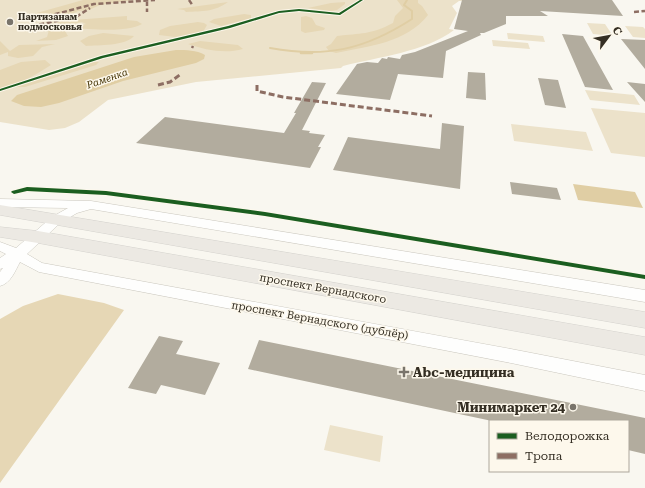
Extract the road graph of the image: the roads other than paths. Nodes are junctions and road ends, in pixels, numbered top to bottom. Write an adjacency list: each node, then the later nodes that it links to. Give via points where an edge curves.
1 (0, 203): 2 (street)
2 (92, 205): 4 (street, via 78,208); 11 (street)
3 (0, 210): 4 (main road, проспект Вернадского)
4 (57, 220): 6 (street); 12 (main road, проспект Вернадского)
5 (0, 232): 6 (main road, проспект Вернадского)
6 (38, 236): 8 (street); 13 (main road, проспект Вернадского)
7 (0, 246): 8 (street, проспект Вернадского (дублёр))
8 (17, 254): 9 (street); 10 (street); 14 (street, проспект Вернадского (дублёр), via 39,267)
9 (0, 264)
10 (0, 281)
11 (645, 296)
12 (645, 320)
13 (645, 346)
14 (645, 383)

